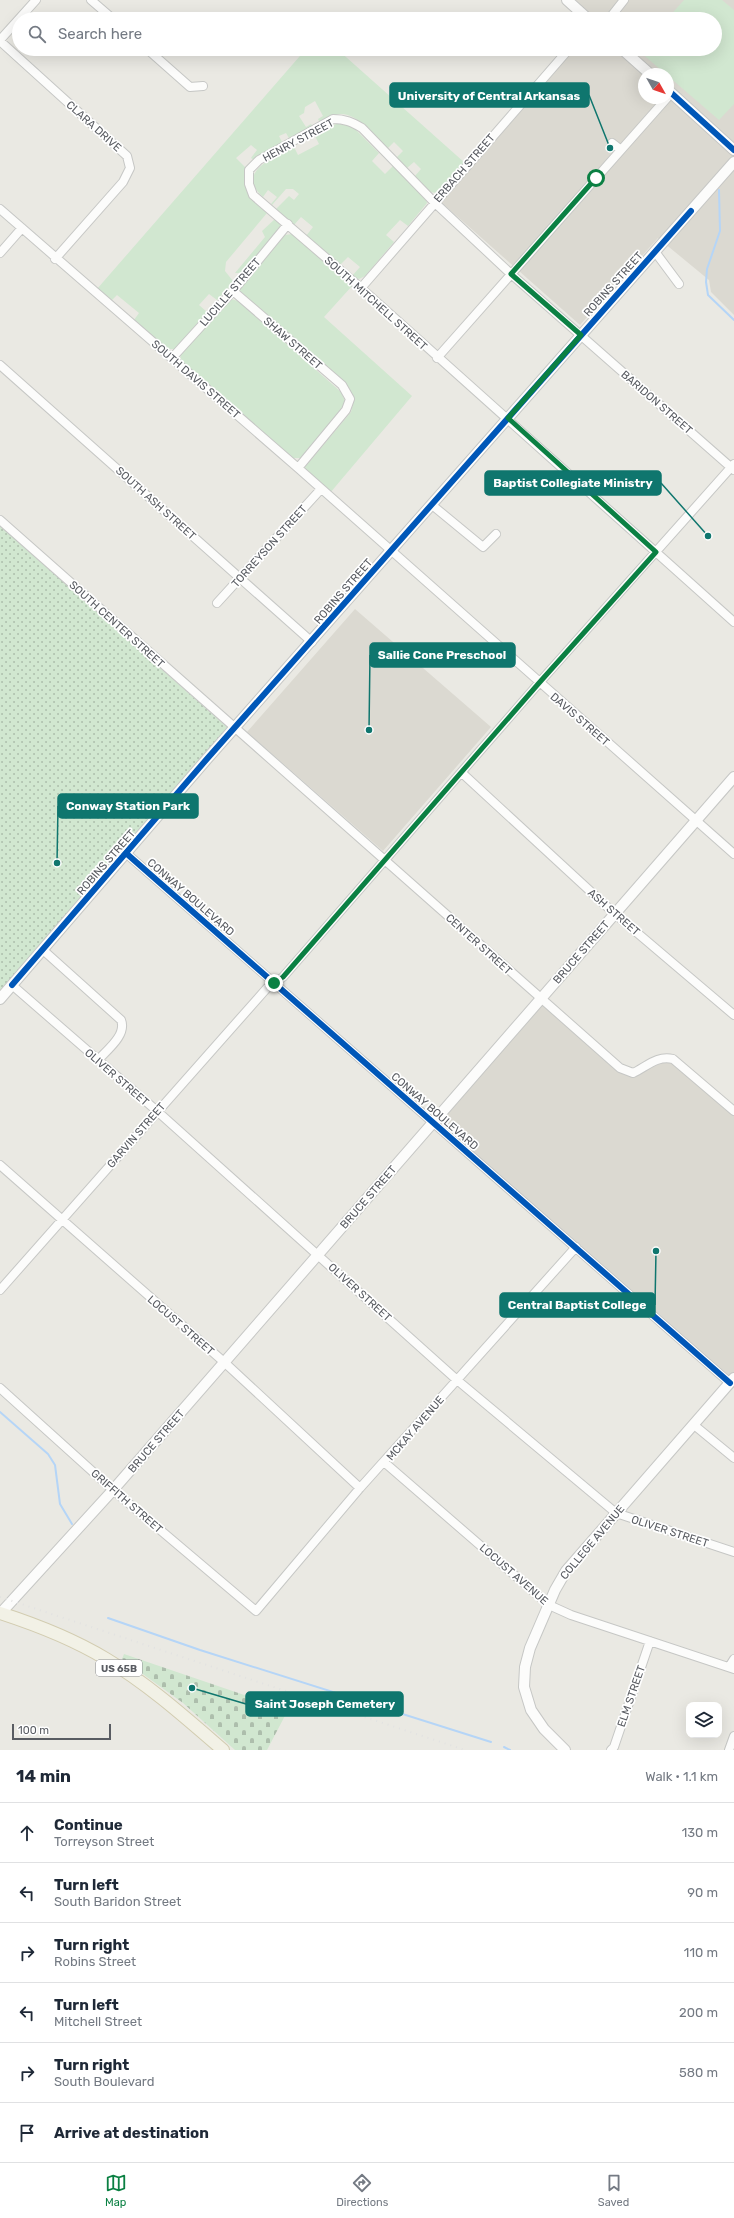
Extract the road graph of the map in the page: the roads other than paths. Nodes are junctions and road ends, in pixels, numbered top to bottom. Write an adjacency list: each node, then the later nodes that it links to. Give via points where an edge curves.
1 (36, 0): 5 (street)
2 (91, 0): 6 (street)
3 (567, 0): 7 (street)
4 (624, 0): 8 (street)
5 (25, 12)
6 (105, 12)
7 (580, 12)
8 (615, 12)
9 (12, 27): 10 (street)
10 (0, 41): 11 (street, CLARA DRIVE)
11 (12, 52)
12 (17, 56): 31 (street, CLARA DRIVE, via 127,156 130,168 123,182)
13 (155, 56): 17 (street, via 190,87)
14 (563, 56): 25 (street, ERBACH STREET)
15 (630, 56): 16 (street)
16 (643, 68)
17 (203, 86)
18 (674, 98): 22 (street)
19 (660, 104): 21 (street)
20 (612, 143): 21 (street)
21 (621, 150): 32 (street)
22 (734, 150)
23 (734, 162): 30 (street, ROBINS STREET)
24 (249, 184): 25 (street, HENRY STREET, via 249,170 259,160 333,119 345,119 362,128); 27 (street, SOUTH MITCHELL STREET, via 253,195)
25 (434, 202): 32 (street, BARIDON STREET); 34 (street, ERBACH STREET)
26 (0, 209): 28 (street, SOUTH DAVIS STREET)
27 (288, 224): 34 (street, SOUTH MITCHELL STREET); 35 (street, LUCILLE STREET)
28 (22, 228): 29 (street); 31 (street, SOUTH DAVIS STREET)
29 (0, 253)
30 (656, 253): 33 (street); 36 (street, ROBINS STREET)
31 (55, 259): 37 (street, SOUTH DAVIS STREET)
32 (511, 274): 36 (street, BARIDON STREET); 38 (street)
33 (679, 284)
34 (361, 288): 38 (street, SOUTH MITCHELL STREET)
35 (233, 291): 37 (street, LUCILLE STREET); 42 (street, SHAW STREET, via 342,385 350,399 346,410)
36 (581, 335): 40 (street, ROBINS STREET); 41 (street, BARIDON STREET)
37 (172, 358): 42 (street, SOUTH DAVIS STREET)
38 (437, 358): 40 (street, SOUTH MITCHELL STREET)
39 (0, 365): 49 (street, SOUTH ASH STREET)
40 (508, 418): 44 (street, ROBINS STREET); 48 (street, SOUTH MITCHELL STREET)
41 (733, 467): 48 (street, GARVIN STREET)
42 (298, 468): 43 (street, SOUTH DAVIS STREET)
43 (321, 489): 47 (street, SOUTH DAVIS STREET); 49 (street, TORREYSON STREET)
44 (432, 504): 46 (street, via 483,547); 47 (street, ROBINS STREET)
45 (0, 520): 54 (street, SOUTH CENTER STREET)
46 (496, 534)
47 (390, 551): 52 (street, ROBINS STREET); 53 (street, DAVIS STREET)
48 (656, 552): 51 (street, SOUTH MITCHELL STREET); 53 (street, GARVIN STREET)
49 (239, 578): 50 (street, TORREYSON STREET); 52 (street, SOUTH ASH STREET)
50 (217, 603)
51 (734, 622)
52 (312, 642): 54 (street, ROBINS STREET)
53 (539, 683): 55 (street, GARVIN STREET); 57 (street, DAVIS STREET)
54 (234, 729): 58 (street, ROBINS STREET); 60 (street, CENTER STREET)
55 (462, 773): 60 (street, GARVIN STREET); 61 (street, ASH STREET)
56 (734, 777): 57 (street, BRUCE STREET)
57 (696, 821): 59 (street, DAVIS STREET); 61 (street, BRUCE STREET)
58 (127, 854): 62 (street, ROBINS STREET); 63 (street, CONWAY BOULEVARD)
59 (734, 854)
60 (385, 860): 63 (street, GARVIN STREET, via 283,977); 65 (street, CENTER STREET)
61 (615, 914): 65 (street, BRUCE STREET); 67 (street, ASH STREET)
62 (43, 950): 64 (street, ROBINS STREET); 68 (street, via 121,1020 123,1024 120,1036)
63 (274, 983): 69 (street, GARVIN STREET); 71 (street, CONWAY BOULEVARD)
64 (12, 985): 66 (street, ROBINS STREET); 68 (street, OLIVER STREET)
65 (541, 998): 70 (street, CENTER STREET, via 626,1072 633,1073 666,1057 673,1059); 71 (street, BRUCE STREET)
66 (0, 999)
67 (734, 1015)
68 (98, 1060): 69 (street, OLIVER STREET)
69 (157, 1111): 73 (street, GARVIN STREET); 75 (street, OLIVER STREET)
70 (734, 1111)
71 (432, 1123): 74 (street, CONWAY BOULEVARD); 75 (street, BRUCE STREET)
72 (0, 1165): 73 (street, LOCUST STREET)
73 (62, 1220): 76 (street, GARVIN STREET); 77 (street, LOCUST STREET)
74 (576, 1247): 78 (street, MCKAY AVENUE); 79 (street, CONWAY BOULEVARD)
75 (318, 1254): 77 (street, BRUCE STREET); 78 (street, OLIVER STREET)
76 (0, 1290)
77 (224, 1362): 84 (street, LOCUST STREET); 85 (street, BRUCE STREET)
78 (457, 1380): 83 (street, MCKAY AVENUE); 86 (street, OLIVER STREET)
79 (732, 1381): 81 (street, COLLEGE AVENUE)
80 (0, 1388): 85 (street, GRIFFITH STREET)
81 (694, 1425): 82 (street); 86 (street, COLLEGE AVENUE)
82 (734, 1458)
83 (384, 1462): 84 (street, MCKAY AVENUE); 88 (street, LOCUST AVENUE)
84 (360, 1488): 89 (street, MCKAY AVENUE)
85 (113, 1490): 89 (street, GRIFFITH STREET); 90 (street, BRUCE STREET)
86 (616, 1513): 87 (street, OLIVER STREET); 88 (street, COLLEGE AVENUE, via 566,1571)
87 (734, 1552)
88 (549, 1605): 91 (street, LOCUST AVENUE, via 571,1615); 96 (street, COLLEGE AVENUE, via 530,1648 525,1667 524,1687 531,1710 544,1729)
89 (256, 1610)
90 (0, 1613): 95 (main road, US 65B, via 47,1630 106,1659 173,1708)
91 (650, 1641): 93 (street, LOCUST AVENUE); 97 (street, ELM STREET)
92 (734, 1659): 93 (street)
93 (732, 1668)
94 (734, 1736): 98 (street)
95 (223, 1750)
96 (565, 1750)
97 (611, 1750)
98 (729, 1750)

